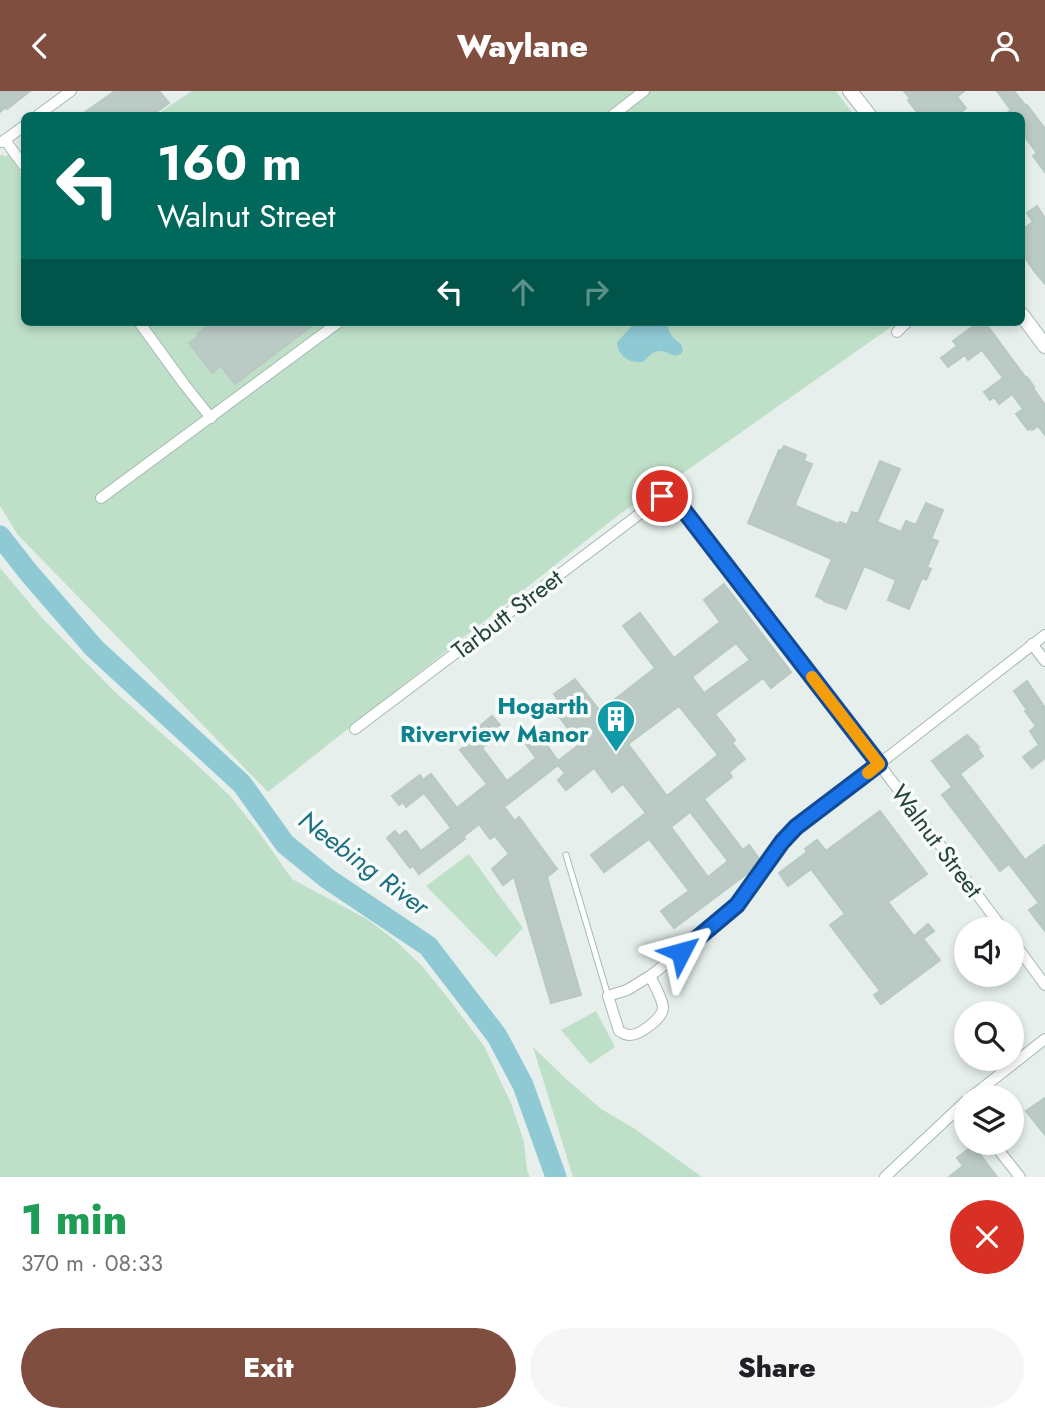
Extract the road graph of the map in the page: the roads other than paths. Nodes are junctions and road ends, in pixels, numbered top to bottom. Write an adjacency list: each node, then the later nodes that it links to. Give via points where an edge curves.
1 (71, 91): 4 (street)
2 (644, 91): 5 (street)
3 (850, 91): 6 (street)
4 (42, 112)
5 (617, 112)
6 (867, 112)
7 (21, 127): 8 (street)
8 (3, 142): 9 (street)
9 (21, 163)
10 (1025, 320): 15 (street)
11 (142, 326): 16 (street)
12 (334, 326): 16 (street)
13 (903, 326): 14 (street)
14 (897, 332)
15 (1045, 346)
16 (211, 418): 17 (street)
17 (102, 498)
18 (659, 499): 22 (street, Tarbutt Street); 23 (street, Walnut Street, via 672,499 682,508)
19 (1045, 635): 20 (street)
20 (1032, 644): 21 (street); 23 (street)
21 (1045, 661)
22 (355, 729)
23 (879, 764): 25 (street, Walnut Street); 27 (street, via 796,827 737,905)
24 (566, 855): 29 (lane)
25 (994, 917)
26 (1024, 956): 28 (street)
27 (650, 976): 29 (street); 29 (street, via 663,1007 654,1022 635,1035 619,1031)
28 (1045, 985)
29 (608, 996)
30 (1045, 1039): 31 (street)
31 (988, 1085)
32 (954, 1114): 34 (street)
33 (1003, 1155): 35 (street)
34 (885, 1177)
35 (1020, 1177)

